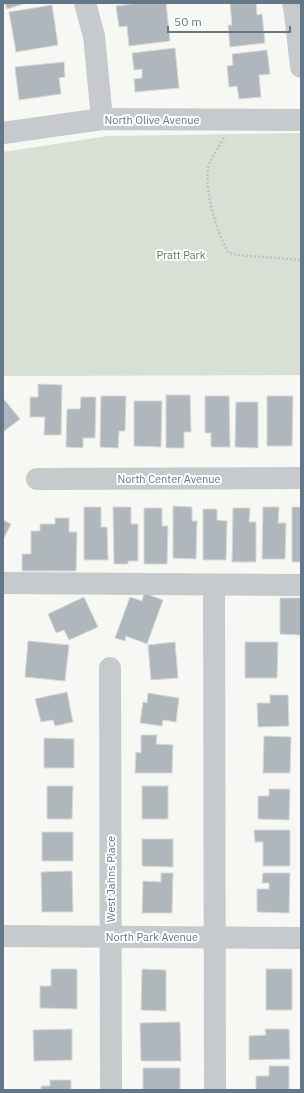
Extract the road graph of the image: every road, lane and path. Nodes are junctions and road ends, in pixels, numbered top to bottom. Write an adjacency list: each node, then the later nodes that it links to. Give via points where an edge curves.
1 (84, 3): 4 (street, via 94,36)
2 (293, 3): 3 (street)
3 (301, 67)
4 (102, 119): 5 (street, North Olive Avenue); 7 (street, North Olive Avenue)
5 (233, 120): 6 (street, North Olive Avenue); 8 (path, via 208,167 208,189 221,239 228,252 238,255)
6 (301, 120)
7 (3, 133)
8 (301, 260)
9 (301, 478): 10 (street, North Center Avenue)
10 (37, 479)
11 (3, 583): 12 (street)
12 (214, 585): 13 (street); 17 (street)
13 (301, 585)
14 (110, 668): 16 (street, West Jahns Place)
15 (3, 936): 16 (street, North Park Avenue)
16 (111, 937): 17 (street, North Park Avenue); 19 (street, West Jahns Place)
17 (216, 938): 18 (street, North Park Avenue); 20 (street)
18 (301, 938)
19 (111, 1090)
20 (215, 1090)

